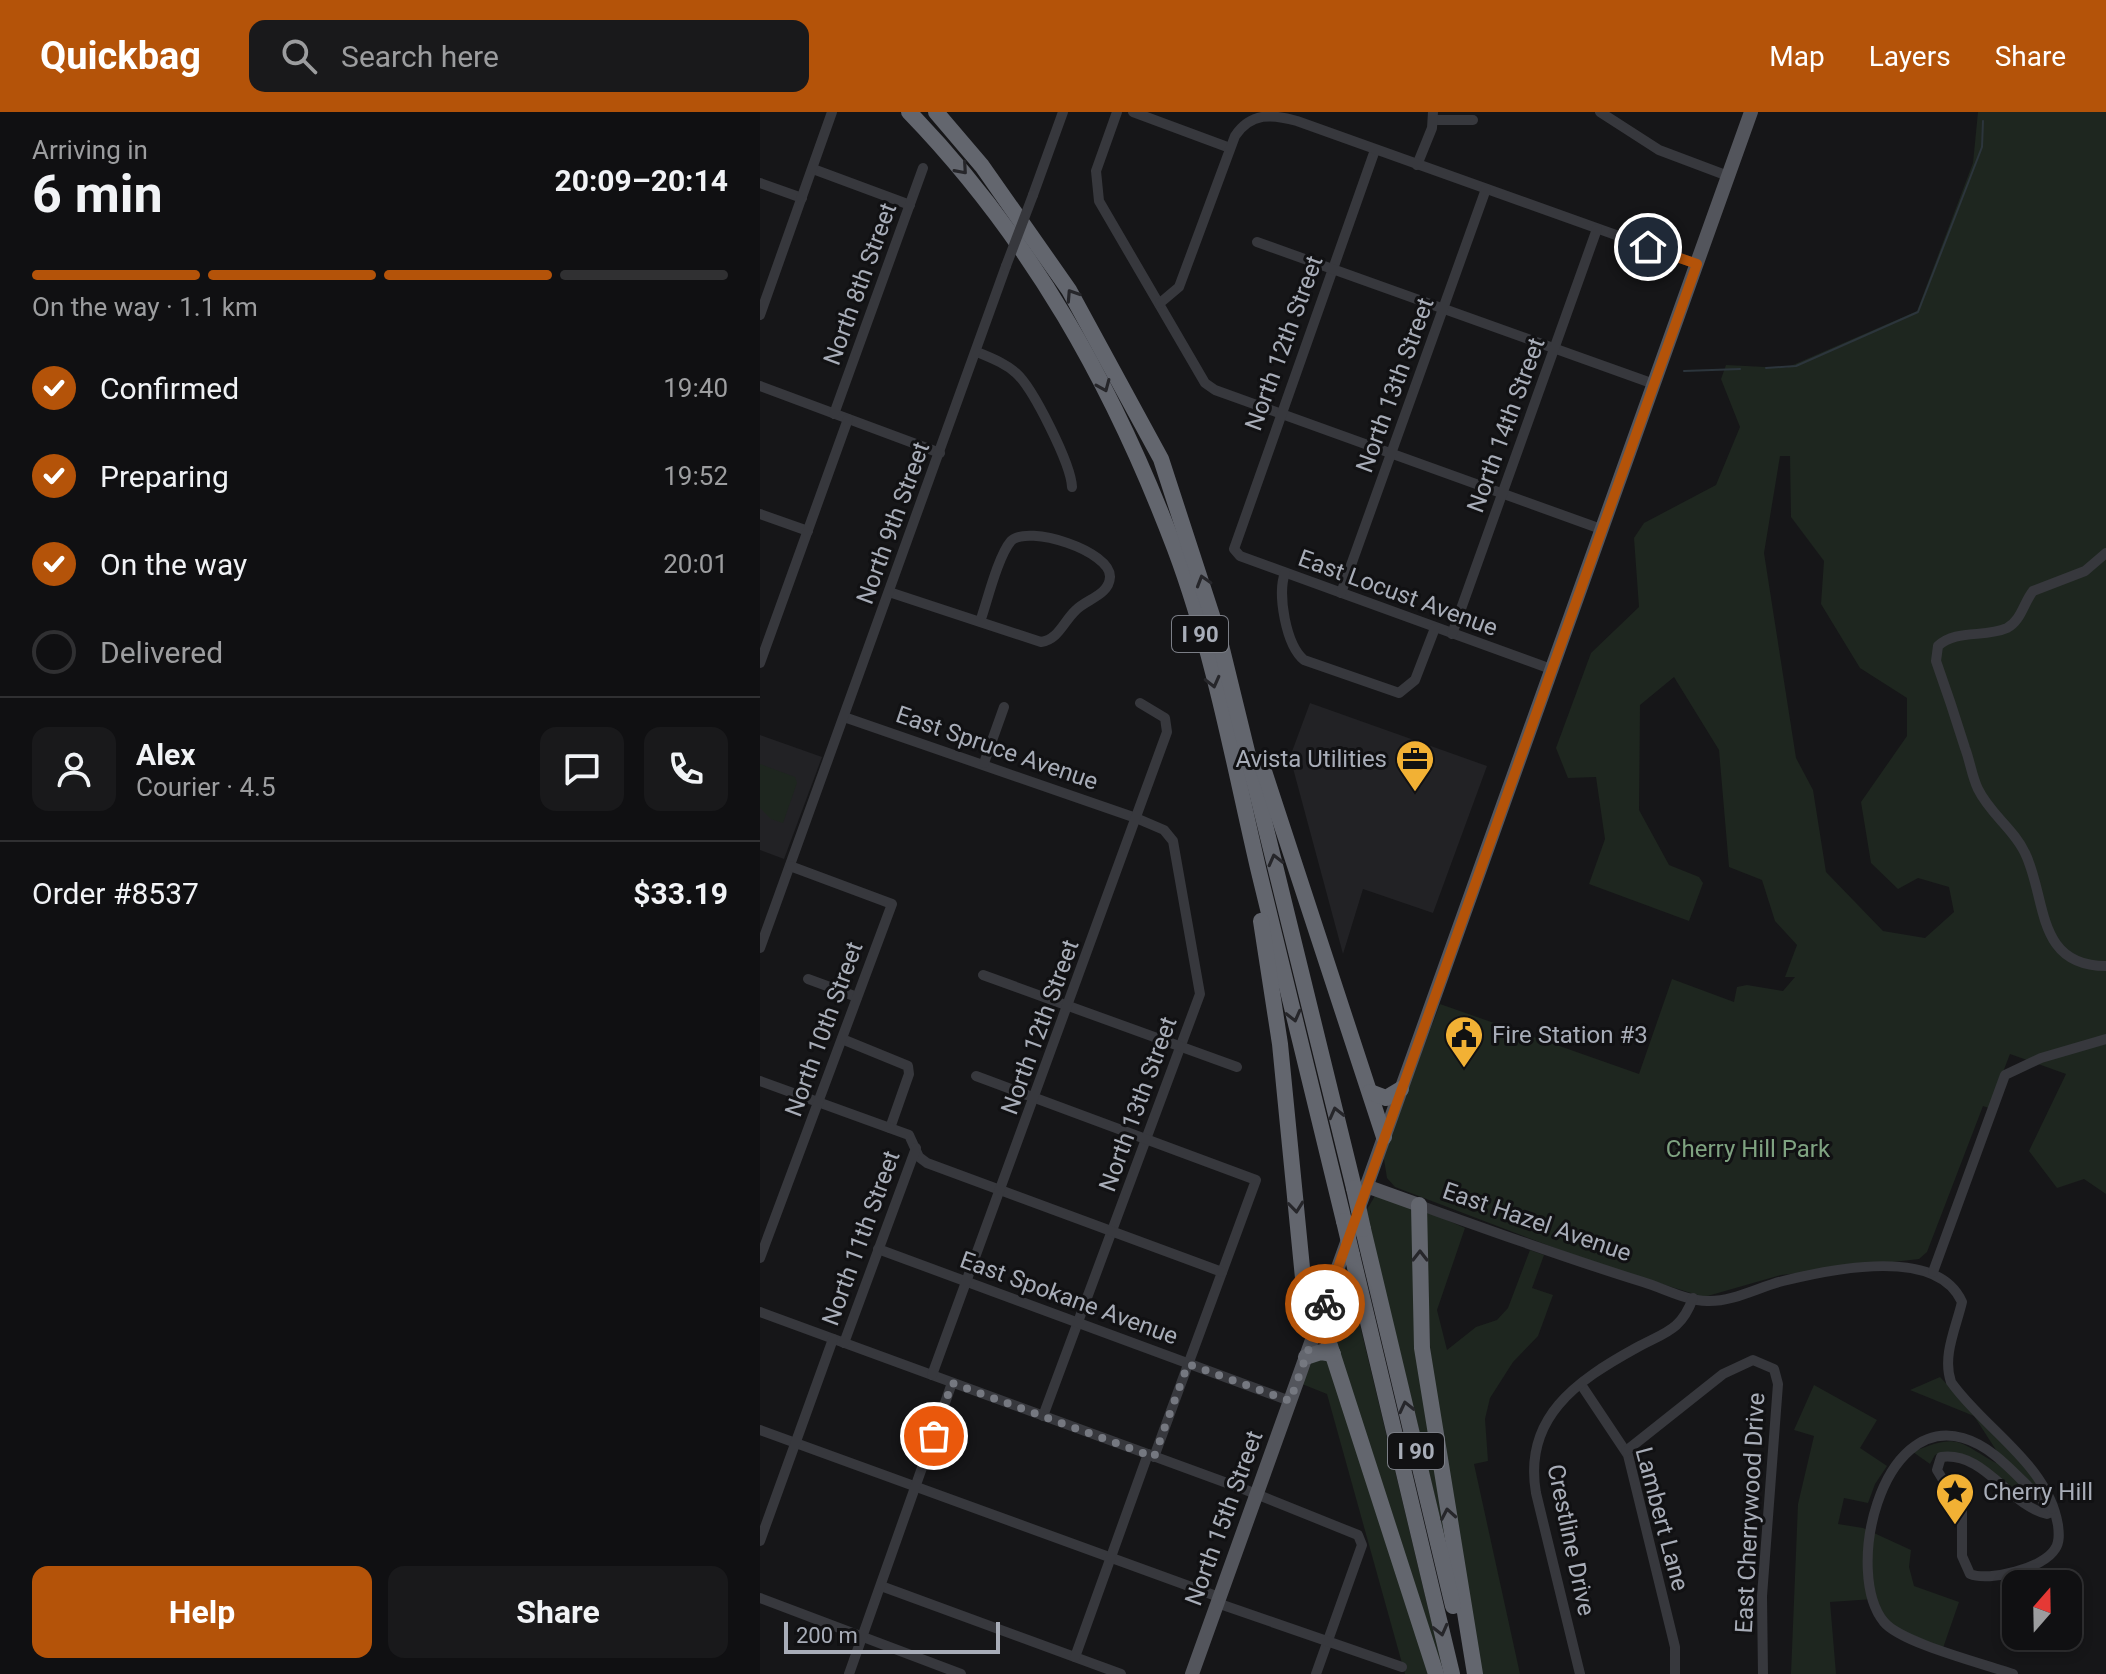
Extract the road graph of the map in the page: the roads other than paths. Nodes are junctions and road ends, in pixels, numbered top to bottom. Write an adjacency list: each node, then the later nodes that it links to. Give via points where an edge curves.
1 (832, 112): 16 (street)
2 (909, 112): 59 (highway, I 90, one-way to 59, via 969,177 1096,366 1179,561)
3 (936, 112): 51 (highway, I 90, one-way to 3, via 1161,459 1088,320 1030,231)
4 (1063, 112): 30 (street, North 9th Street, bridge)
5 (1117, 112): 26 (street, via 1096,171 1097,192)
6 (1133, 112): 12 (street)
7 (1600, 112): 17 (street, via 1659,150)
8 (1751, 112): 17 (main road, North 15th Street)
9 (1276, 114): 12 (street, via 1243,125); 13 (street)
10 (1433, 116): 11 (street); 14 (street)
11 (1473, 120)
12 (1230, 148): 26 (street, via 1179,287)
13 (1375, 150): 14 (street); 25 (street, North 12th Street)
14 (1417, 165): 19 (street)
15 (923, 168): 21 (street, North 8th Street)
16 (813, 169): 20 (street); 21 (street)
17 (1728, 176): 24 (main road, North 15th Street)
18 (760, 183): 20 (street)
19 (1486, 189): 22 (street); 27 (street, North 13th Street)
20 (802, 198): 28 (street)
21 (910, 205): 34 (street, North 8th Street)
22 (1597, 229): 24 (street); 29 (street, North 14th Street)
23 (1257, 242): 25 (street)
24 (1697, 264): 31 (main road, North 15th Street)
25 (1332, 268): 27 (street); 33 (street, North 12th Street)
26 (1160, 303): 33 (street, via 1205,383)
27 (1443, 309): 29 (street); 37 (street, North 13th Street)
28 (760, 315)
29 (1554, 349): 31 (street); 39 (street, North 14th Street)
30 (977, 352): 36 (street, North 9th Street); 38 (street, via 1004,363 1022,379)
31 (1654, 384): 41 (main road, North 15th Street)
32 (760, 386): 34 (street)
33 (1280, 413): 37 (street); 43 (street, North 12th Street)
34 (834, 414): 35 (street)
35 (848, 419): 36 (street); 42 (street)
36 (940, 453): 46 (street, North 9th Street)
37 (1391, 453): 39 (street); 47 (street, North 13th Street)
38 (1072, 487)
39 (1502, 493): 41 (street); 50 (street, North 14th Street)
40 (760, 514): 42 (street)
41 (1601, 529): 53 (main road, North 15th Street)
42 (808, 531): 52 (street)
43 (1234, 549): 45 (street, East Locust Avenue)
44 (2106, 553): 62 (street, via 2085,571 2033,591 2008,627 1947,637 1938,646 1936,661 1977,788 2025,852 2049,932 2075,961)
45 (1285, 573): 47 (street, East Locust Avenue); 49 (street, via 1280,596 1300,657 1392,692 1406,690 1415,680)
46 (889, 592): 48 (street); 56 (street, North 9th Street)
47 (1341, 593): 49 (street, East Locust Avenue)
48 (980, 622): 48 (street, via 1032,641 1047,641 1105,589 1109,571 1090,553 1037,534 1019,536 1006,548)
49 (1435, 628): 50 (street, East Locust Avenue)
50 (1452, 634): 53 (street, East Locust Avenue)
51 (1219, 637): 74 (highway, I 90); 81 (highway, I 90, one-way to 51)
52 (760, 663)
53 (1551, 669): 73 (main road, North 15th Street)
54 (1140, 703): 58 (street, North 12th Street, via 1165,718 1167,732)
55 (1004, 707): 57 (street)
56 (844, 717): 57 (street, East Spruce Avenue); 60 (street, North 9th Street)
57 (984, 763): 58 (street, East Spruce Avenue)
58 (1136, 818): 66 (street, North 12th Street); 69 (street, North 13th Street, via 1164,830 1173,841 1179,867 1201,984)
59 (1248, 825): 91 (highway, one-way to 91, via 1280,1044 1303,1278); 127 (highway, I 90, one-way to 127, bridge)
60 (790, 866): 61 (street, North 9th Street); 65 (street, North 10th Street, via 892,904)
61 (760, 948)
62 (2106, 966)
63 (983, 975): 66 (street)
64 (808, 979): 65 (street)
65 (857, 997): 67 (street, North 10th Street)
66 (1069, 1006): 69 (street); 75 (street, North 12th Street)
67 (842, 1039): 76 (street, North 10th Street); 77 (street, via 909,1069)
68 (2106, 1039): 88 (street, via 2029,1062 2005,1075)
69 (1180, 1046): 70 (street); 79 (street, North 13th Street)
70 (1237, 1067)
71 (976, 1076): 75 (street)
72 (760, 1081): 76 (street)
73 (1401, 1089): 74 (highway, via 1386,1098); 78 (main road, North 15th Street)
74 (1370, 1092): 78 (highway, I 90)
75 (1035, 1098): 79 (street); 82 (street, North 12th Street)
76 (818, 1102): 77 (street); 86 (street, North 10th Street)
77 (890, 1128): 80 (street, via 909,1135)
78 (1384, 1137): 81 (main road, North 15th Street)
79 (1146, 1139): 84 (street, North 13th Street); 87 (street, via 1256,1180)
80 (916, 1148): 82 (street, via 927,1163); 85 (street, North 11th Street)
81 (1360, 1187): 83 (main road, East Hazel Avenue); 91 (main road, North 15th Street); 128 (highway, I 90, one-way to 81, bridge, via 1363,1229)
82 (1001, 1190): 84 (street); 89 (street, North 12th Street)
83 (1419, 1205): 90 (street, East Hazel Avenue); 128 (highway, one-way to 83, via 1422,1348)
84 (1112, 1232): 87 (street); 93 (street, North 13th Street)
85 (878, 1249): 89 (street, East Spokane Avenue); 95 (street, North 11th Street)
86 (760, 1258)
87 (1222, 1272): 98 (street)
88 (1933, 1272): 90 (street, via 1859,1269 1784,1280 1720,1300); 110 (street, via 1949,1282 1962,1302 1949,1352 1951,1382 2031,1470)
89 (967, 1282): 93 (street, East Spokane Avenue); 99 (street, North 12th Street)
90 (1693, 1298): 101 (street, Crestline Drive, via 1679,1325)
91 (1323, 1309): 96 (highway, I 90); 97 (main road, North 15th Street)
92 (760, 1312): 94 (street)
93 (1078, 1323): 98 (street, East Spokane Avenue); 103 (street, North 13th Street)
94 (833, 1339): 95 (street); 105 (street, North 11th Street)
95 (844, 1343): 99 (street)
96 (1333, 1354): 97 (highway); 126 (highway, I 90)
97 (1306, 1357): 102 (main road, North 15th Street)
98 (1188, 1364): 102 (street, East Spokane Avenue); 107 (street)
99 (932, 1375): 100 (street)
100 (952, 1383): 103 (street); 108 (street)
101 (1582, 1386): 106 (street, Lambert Lane); 129 (street, Crestline Drive, via 1543,1422 1533,1465)
102 (1290, 1401): 109 (main road, North 15th Street)
103 (1043, 1416): 107 (street)
104 (760, 1430): 105 (street)
105 (795, 1444): 108 (street); 111 (street, North 11th Street)
106 (1626, 1451): 130 (street, Lambert Lane, via 1675,1647); 131 (street, East Cherrywood Drive, via 1729,1369 1744,1361 1762,1361 1774,1369 1778,1384 1762,1596)
107 (1151, 1455): 109 (street); 112 (street)
108 (916, 1488): 112 (street); 113 (street)
109 (1255, 1494): 115 (main road, North 15th Street); 117 (street, via 1362,1539)
110 (2054, 1511): 110 (street, via 2058,1543 2045,1559 1991,1577 1970,1574 1962,1556 1962,1511 1937,1462 1945,1456 1964,1460 2027,1507); 132 (street, via 1992,1453 1959,1437 1930,1439 1910,1448 1883,1486 1866,1558 1870,1595 1883,1621 1899,1634)
111 (760, 1541)
112 (1110, 1558): 115 (street); 118 (street)
113 (881, 1586): 116 (street); 118 (street)
114 (760, 1598): 116 (street)
115 (1218, 1600): 117 (street); 124 (main road, North 15th Street)
116 (863, 1636): 120 (street); 121 (street)
117 (1328, 1641): 119 (street); 125 (street)
118 (1079, 1659): 122 (street); 123 (street)
119 (1402, 1667)
120 (961, 1673)
121 (849, 1674)
122 (1078, 1674)
123 (1121, 1674)
124 (1192, 1674)
125 (1316, 1674)
126 (1436, 1674)
127 (1452, 1674)
128 (1472, 1674)
129 (1580, 1674)
130 (1675, 1674)
131 (1763, 1674)
132 (2013, 1674)

